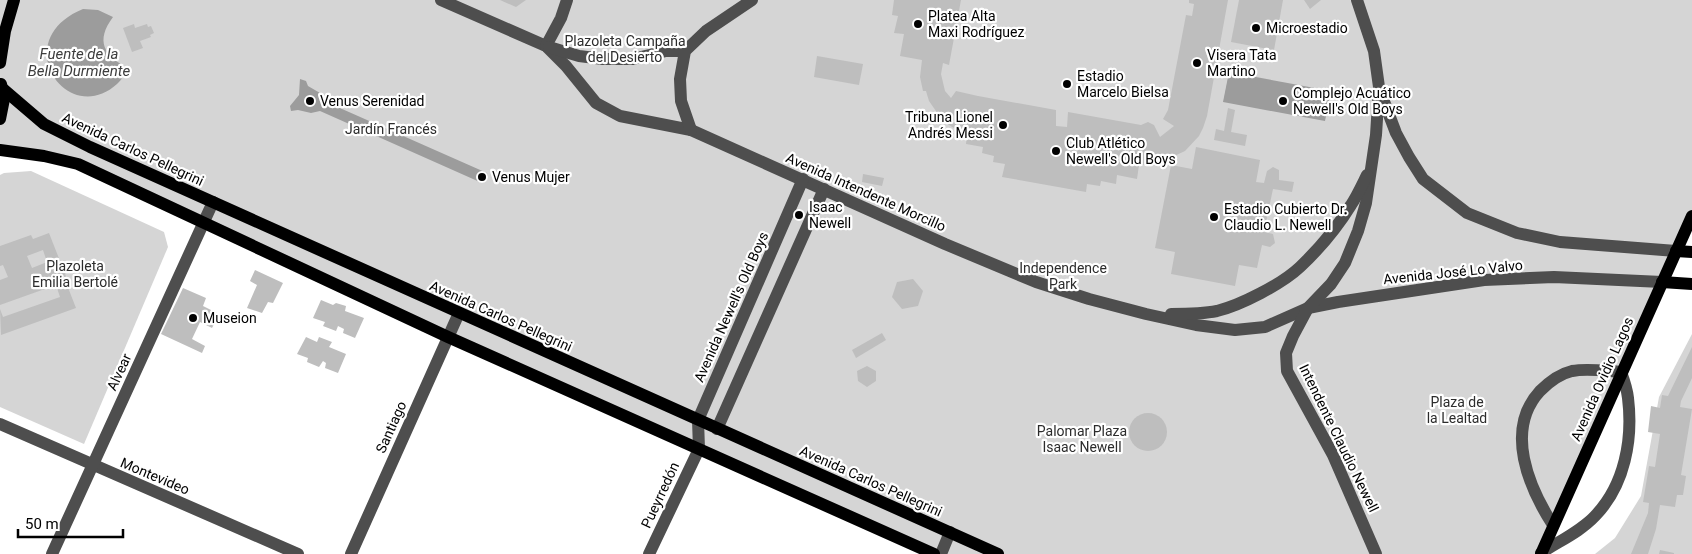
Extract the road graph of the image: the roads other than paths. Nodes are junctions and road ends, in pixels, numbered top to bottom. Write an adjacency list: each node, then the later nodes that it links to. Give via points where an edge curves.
1 (14, 0): 8 (main road)
2 (441, 0): 6 (street, Avenida Intendente Morcillo)
3 (567, 0): 6 (street)
4 (752, 0): 7 (street, via 706,31)
5 (1357, 0): 10 (street, via 1374,51)
6 (546, 46): 7 (street, via 603,59 633,60 666,50); 12 (street, Avenida Intendente Morcillo, via 596,103 620,116)
7 (684, 51): 12 (street, via 681,102)
8 (0, 63)
9 (1, 85): 11 (main road, via 4,99); 17 (main road, Avenida Carlos Pellegrini, via 44,124)
10 (1379, 86): 14 (street); 20 (street, via 1396,133 1423,179 1468,213 1517,233 1560,242)
11 (0, 119)
12 (691, 130): 15 (street, Avenida Intendente Morcillo)
13 (0, 150): 19 (main road, via 78,164)
14 (1371, 166): 24 (street, via 1366,203 1348,256 1331,284); 26 (street, via 1352,204 1328,235 1300,267 1271,287 1216,311)
15 (803, 179): 16 (street, Avenida Intendente Morcillo); 29 (street, Avenida Newell's Old Boys)
16 (824, 189): 26 (street, Avenida Intendente Morcillo, via 1036,282); 31 (street)
17 (213, 202): 19 (street, Alvear); 25 (main road, Avenida Carlos Pellegrini)
18 (1692, 216): 20 (main road, Avenida Ovidio Lagos)
19 (203, 223): 27 (main road); 33 (street, Alvear)
20 (1676, 251): 21 (main road); 22 (main road, Avenida Ovidio Lagos)
21 (1692, 252)
22 (1662, 282): 23 (main road); 24 (street, Avenida José Lo Valvo, via 1554,277 1484,280); 28 (main road, Avenida Ovidio Lagos)
23 (1692, 284)
24 (1308, 308): 26 (street, Avenida Intendente Morcillo, via 1265,327 1235,330); 44 (street, Intendente Claudio Newell, via 1286,353 1287,371 1332,455)
25 (459, 313): 27 (street, Santiago); 29 (main road, Avenida Carlos Pellegrini)
26 (1146, 314)
27 (448, 337): 32 (main road); 39 (street, Santiago)
28 (1622, 372): 34 (main road, Avenida Ovidio Lagos); 34 (street, via 1571,371 1548,382 1530,406 1522,445 1526,473); 36 (street, via 1628,397 1628,448 1612,494 1595,516)
29 (698, 420): 31 (main road, Avenida Carlos Pellegrini); 32 (street, Avenida Newell's Old Boys)
30 (0, 424): 33 (street, Montevideo)
31 (717, 429): 35 (main road, Avenida Carlos Pellegrini)
32 (699, 449): 40 (street, Pueyrredón); 41 (main road)
33 (92, 465): 37 (street, Alvear); 38 (street, Montevideo)
34 (1553, 525): 36 (main road, Avenida Ovidio Lagos)
35 (950, 532): 42 (street); 43 (main road, Avenida Carlos Pellegrini)
36 (1541, 553)
37 (52, 554)
38 (298, 554)
39 (350, 554)
40 (649, 554)
41 (934, 554)
42 (941, 554)
43 (998, 554)
44 (1376, 554)

